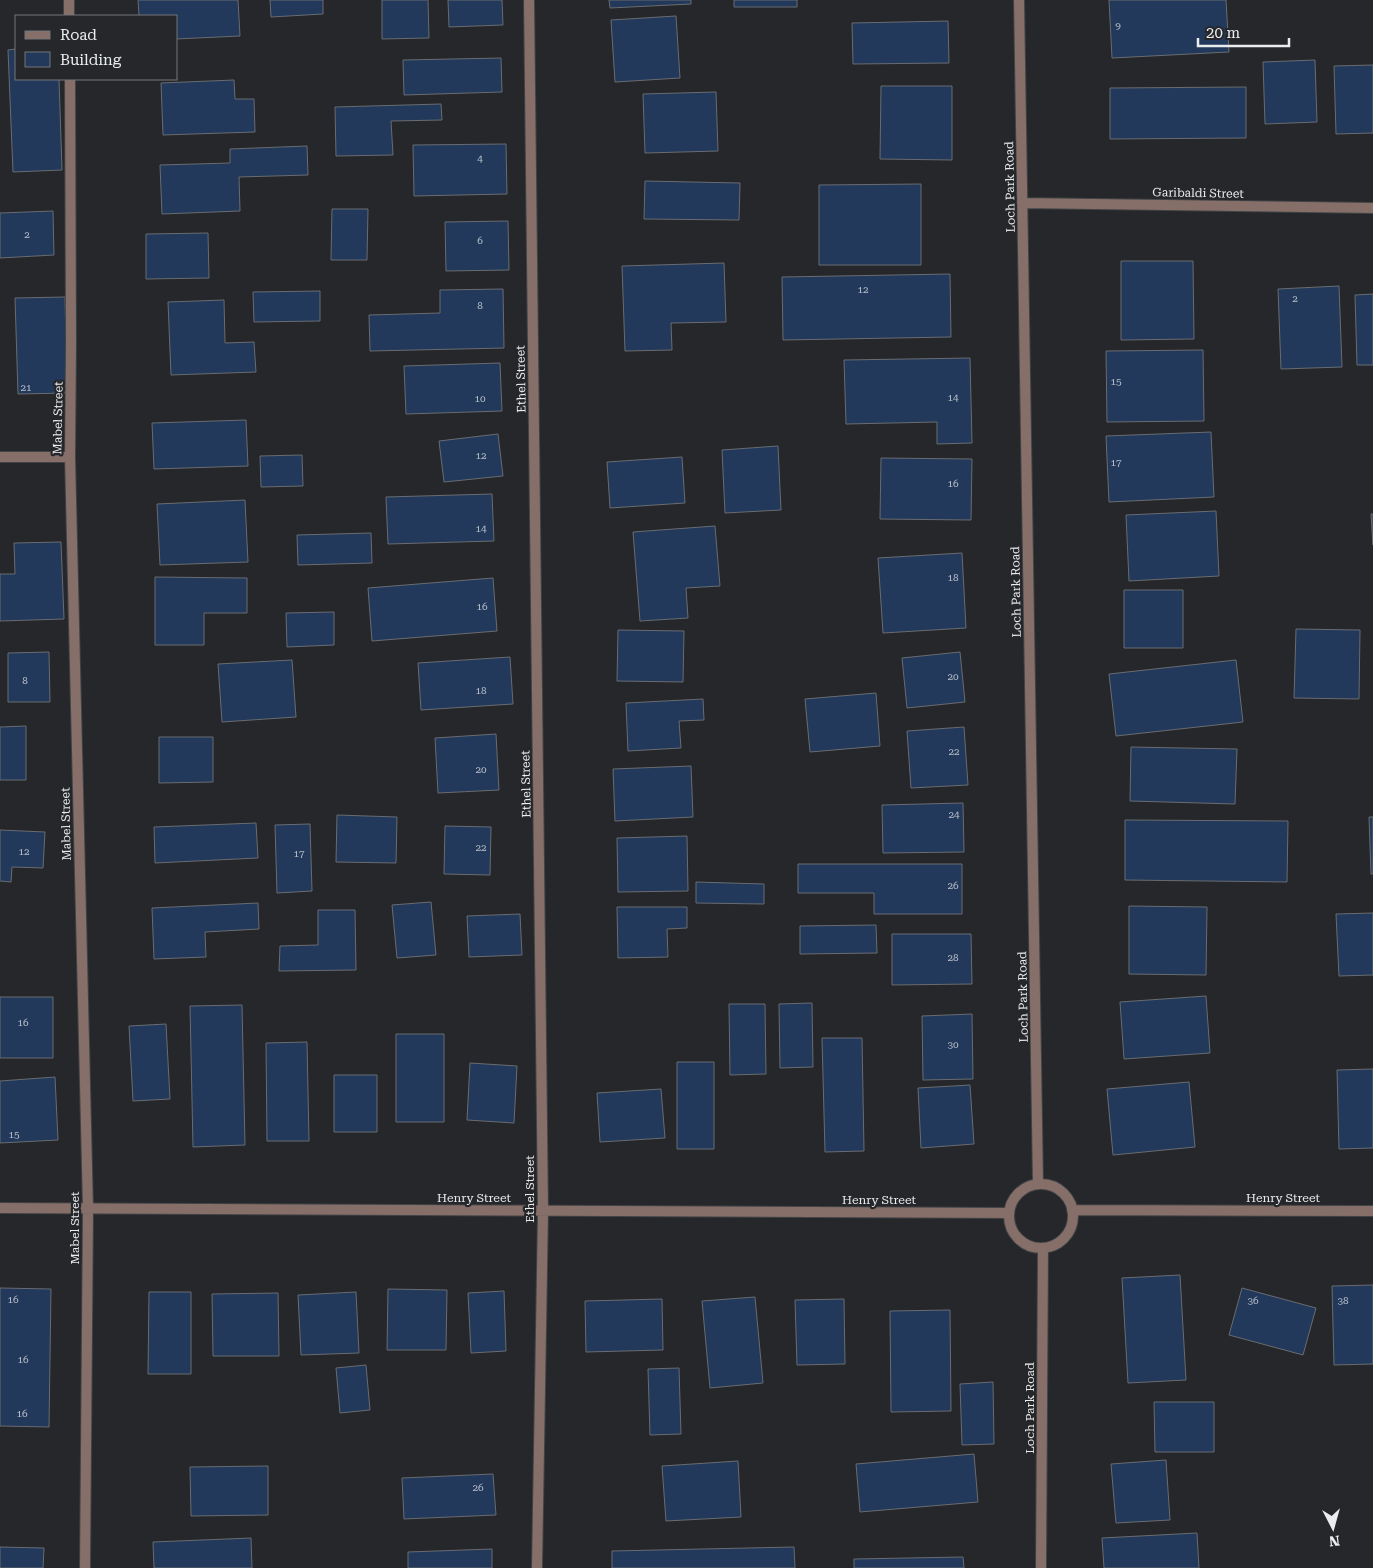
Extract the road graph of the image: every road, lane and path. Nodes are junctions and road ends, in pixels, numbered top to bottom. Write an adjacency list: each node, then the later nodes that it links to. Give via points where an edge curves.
1 (69, 0): 4 (street)
2 (529, 0): 14 (street, Ethel Street)
3 (1019, 0): 6 (street, Loch Park Road)
4 (69, 15)
5 (70, 80): 9 (street, Mabel Street)
6 (1022, 203): 7 (street, Garibaldi Street); 10 (street, Loch Park Road)
7 (1373, 208)
8 (0, 457): 9 (street)
9 (70, 457): 12 (street, Mabel Street)
10 (1038, 1184): 13 (street, via 1060,1190 1068,1198); 16 (street, via 1015,1196)
11 (0, 1208): 12 (street, Henry Street)
12 (88, 1209): 14 (street, Henry Street); 18 (street, Mabel Street)
13 (1072, 1210): 15 (street, Henry Street); 17 (street, via 1069,1232 1062,1240)
14 (543, 1211): 16 (street, Henry Street); 19 (street, Ethel Street)
15 (1373, 1211)
16 (1009, 1212): 17 (street, via 1014,1234 1032,1247)
17 (1043, 1248): 20 (street, Loch Park Road)
18 (86, 1568)
19 (537, 1568)
20 (1041, 1568)

